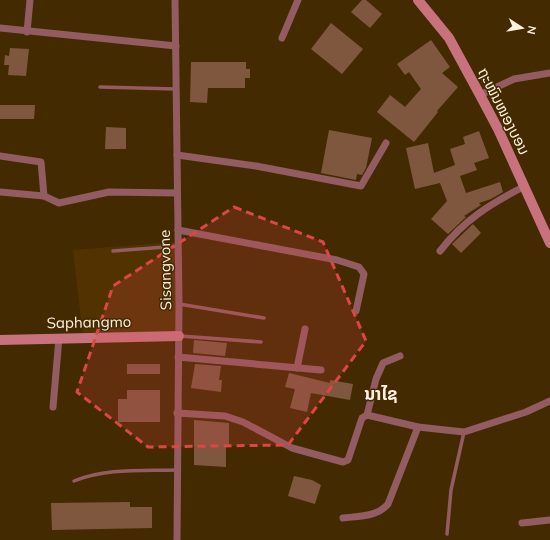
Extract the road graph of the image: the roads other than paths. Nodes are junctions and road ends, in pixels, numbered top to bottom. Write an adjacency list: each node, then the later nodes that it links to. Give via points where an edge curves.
1 (30, 0): 6 (street)
2 (175, 0): 8 (street, Sisangvone)
3 (298, 0): 7 (street)
4 (418, 0): 12 (street, ຖະໜົນໜອງບອນ, via 449,38)
5 (0, 28): 6 (street)
6 (27, 32): 8 (street)
7 (282, 38)
8 (176, 46): 11 (street, Sisangvone)
9 (550, 73): 12 (street, via 514,79)
10 (100, 87): 11 (lane)
11 (176, 90): 14 (street, Sisangvone)
12 (480, 95): 16 (street, ຖະໜົນໜອງບອນ)
13 (386, 143): 14 (street, via 361,186 256,166)
14 (177, 155): 18 (street, Sisangvone)
15 (0, 156): 19 (street, via 41,162)
16 (525, 186): 20 (street, ຖະໜົນໜອງບອນ); 26 (street, via 490,205 465,223)
17 (0, 192): 19 (street)
18 (176, 193): 19 (street, via 109,192 59,203); 22 (street, Sisangvone)
19 (44, 196)
20 (541, 221): 21 (street); 23 (street, ຖະໜົນໜອງບອນ)
21 (550, 228)
22 (178, 230): 24 (street, Sisangvone); 28 (street, via 337,260 360,267 364,274)
23 (550, 243)
24 (178, 246): 25 (lane); 27 (street, Sisangvone)
25 (113, 251)
26 (440, 251)
27 (179, 304): 29 (lane); 31 (street, Sisangvone)
28 (356, 311)
29 (264, 318)
30 (306, 329): 37 (street)
31 (179, 336): 32 (street, Saphangmo); 34 (lane); 36 (street, Sisangvone)
32 (59, 338): 33 (street, Saphangmo); 40 (street)
33 (0, 340)
34 (261, 342)
35 (400, 356): 42 (street, via 383,363)
36 (178, 357): 37 (street); 41 (street, Sisangvone)
37 (297, 368): 38 (street)
38 (321, 370)
39 (550, 401): 44 (street, via 526,412)
40 (53, 407)
41 (177, 413): 42 (street, via 225,416 292,448 343,462 348,460 362,418); 45 (street, Sisangvone)
42 (367, 415): 43 (street)
43 (418, 427): 44 (street); 47 (street, via 388,504 372,515)
44 (464, 432): 50 (lane, via 451,490)
45 (176, 470): 46 (lane, via 112,472 85,476); 51 (street, Sisangvone)
46 (74, 481)
47 (343, 518)
48 (550, 520): 49 (street)
49 (522, 523)
50 (447, 534)
51 (177, 540)

